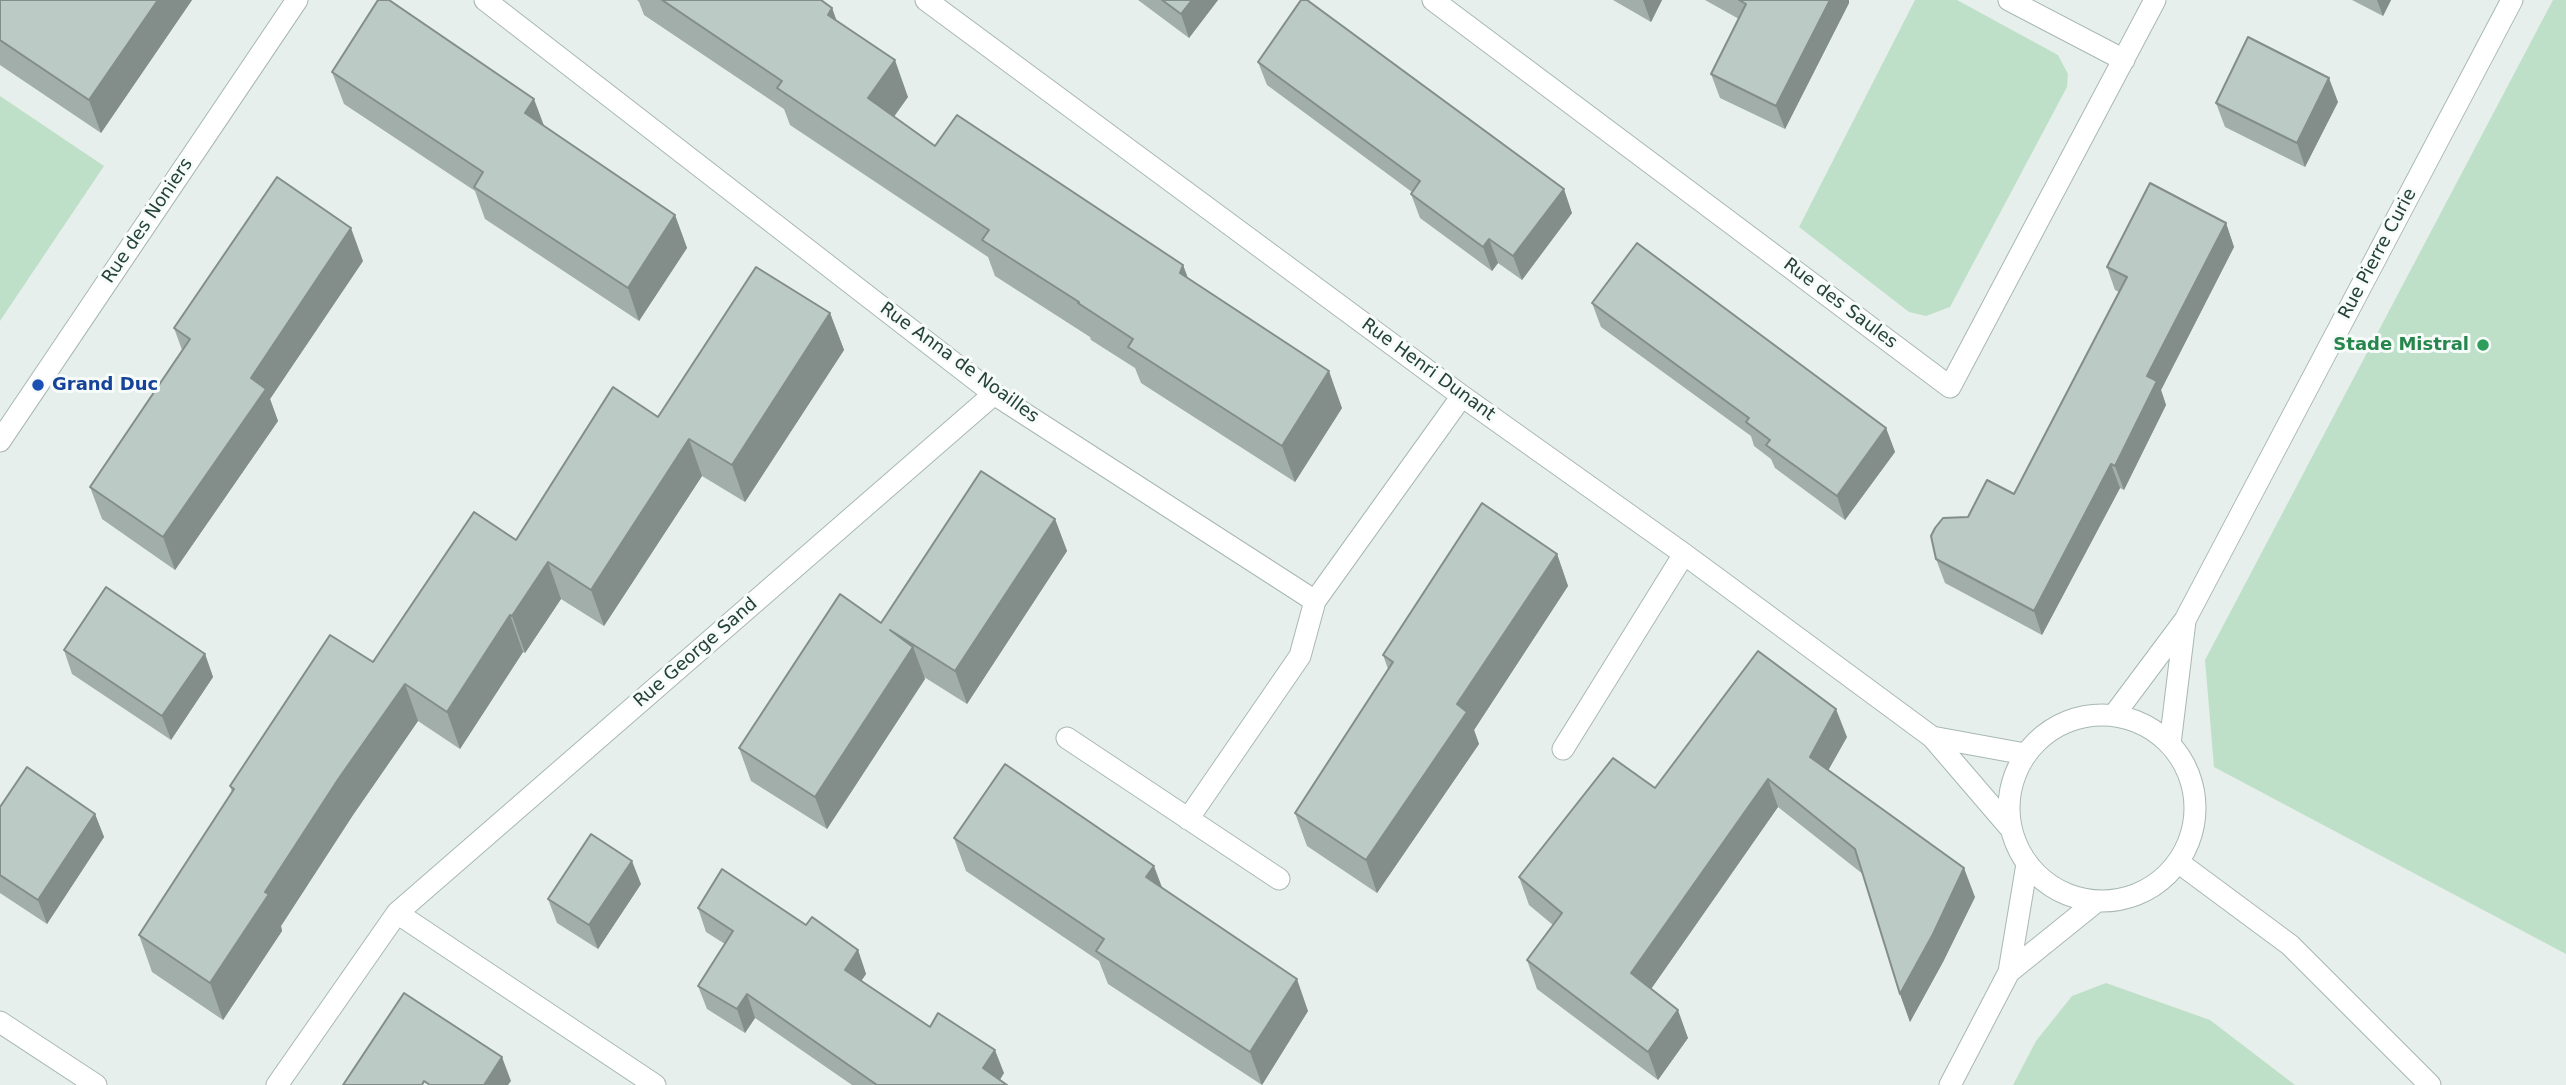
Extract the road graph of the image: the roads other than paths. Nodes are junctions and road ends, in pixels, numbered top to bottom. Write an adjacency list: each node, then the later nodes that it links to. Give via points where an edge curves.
1 (297, 0): 11 (street, Rue des Noniers)
2 (485, 0): 9 (street, Rue Anna de Noailles)
3 (926, 0): 10 (street, Rue Henri Dunant)
4 (1433, 0): 8 (street, Rue des Saules, via 1950,387)
5 (2009, 0): 8 (street)
6 (2155, 0): 8 (street, Rue des Saules)
7 (2512, 0): 14 (street, Rue Pierre Curie)
8 (2124, 60)
9 (995, 394): 13 (street, Rue Anna de Noailles); 27 (street, Rue George Sand)
10 (1462, 396): 12 (street, Rue Henri Dunant); 13 (street)
11 (0, 442)
12 (1684, 554): 16 (street, Rue Henri Dunant); 19 (street)
13 (1315, 601): 21 (street, via 1300,656)
14 (2185, 620): 15 (street, Rue Pierre Curie); 18 (street, Rue Pierre Curie)
15 (2114, 715): 18 (street, via 2144,725); 20 (street, via 2089,715 2064,723 2042,736)
16 (1932, 737): 20 (street, Rue Henri Dunant); 22 (street, Rue Henri Dunant)
17 (1067, 738): 21 (street)
18 (2170, 744): 23 (street, via 2187,771 2195,802 2192,834)
19 (1563, 749)
20 (2025, 754): 22 (street, via 2013,778 2008,804)
21 (1188, 819): 25 (street)
22 (2011, 829): 24 (street)
23 (2178, 862): 26 (street, via 2156,884 2128,898); 34 (street, via 2290,945)
24 (2027, 864): 26 (street, via 2047,883 2070,895); 28 (street)
25 (1279, 879)
26 (2097, 901): 28 (street)
27 (397, 913): 31 (street, Rue George Sand); 32 (street)
28 (2009, 972): 33 (street)
29 (0, 1021): 30 (street)
30 (96, 1085)
31 (277, 1085)
32 (655, 1085)
33 (1950, 1085)
34 (2430, 1085)

